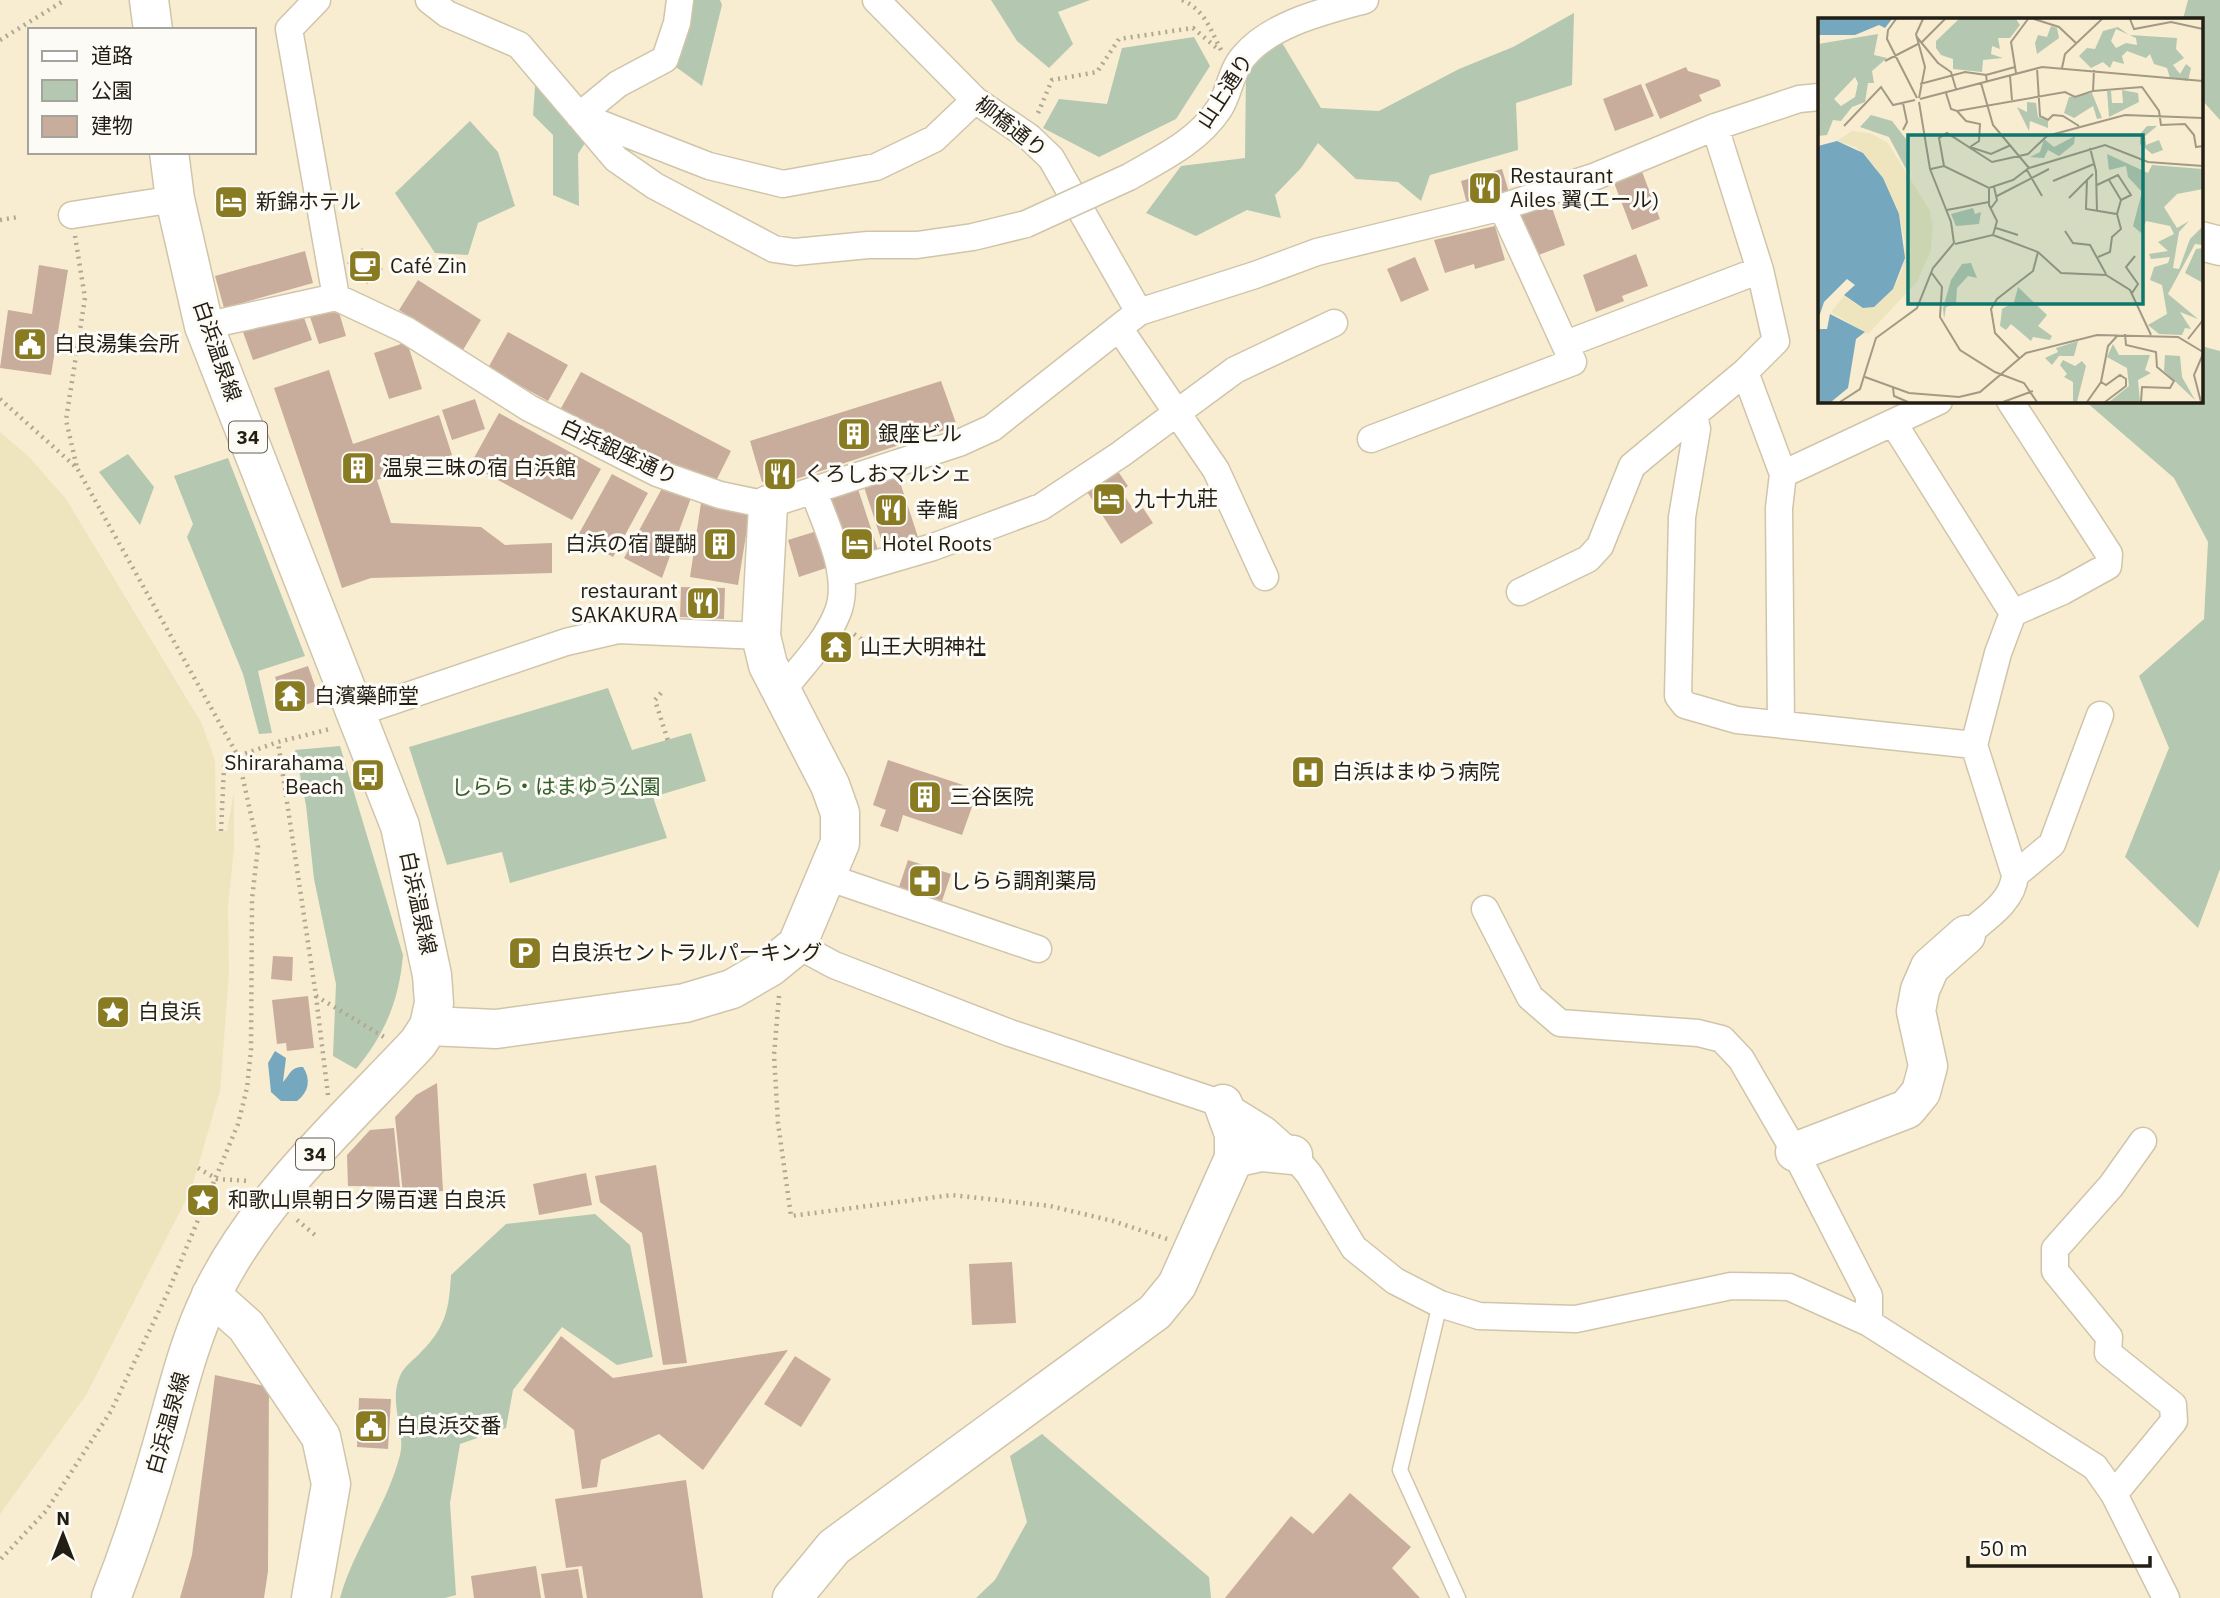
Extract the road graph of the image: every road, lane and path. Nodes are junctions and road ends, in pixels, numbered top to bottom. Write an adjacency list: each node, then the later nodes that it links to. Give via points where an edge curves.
1 (65, 0): 10 (path)
2 (149, 0): 9 (street)
3 (317, 0): 26 (street, via 289,29)
4 (429, 0): 14 (street, 山上通り, via 447,14 519,45)
5 (680, 0): 14 (street, via 665,59 618,85)
6 (876, 0): 13 (street, 柳橋通り)
7 (1182, 0): 11 (path, via 1195,5)
8 (1365, 0): 11 (street, 山上通り, via 1313,15)
9 (153, 28)
10 (0, 40)
11 (1233, 54): 14 (street, 山上通り, bridge, via 1219,109 1193,139 1129,177 1026,224 917,245 795,252 774,249 655,186 616,159); 16 (path, via 1193,28 1119,39 1097,72 1052,80)
12 (1818, 97): 15 (street)
13 (975, 100): 14 (street, via 934,139 876,167 783,184 709,166); 16 (street, 柳橋通り)
14 (579, 116)
15 (1715, 127): 19 (street, via 1597,176); 25 (street)
16 (1029, 136): 27 (street, 柳橋通り, via 1051,158)
17 (169, 154): 18 (street, 白浜温泉線 / 34)
18 (175, 199): 20 (street); 29 (street, 白浜温泉線 / 34)
19 (1502, 207): 27 (street, via 1317,252); 30 (street)
20 (72, 215): 39 (path, via 85,298 66,420)
21 (18, 217): 22 (path)
22 (0, 220)
23 (2202, 241): 24 (street)
24 (2220, 246)
25 (1760, 270): 30 (street); 31 (street, via 1776,341)
26 (336, 297): 29 (street); 42 (street, 白浜銀座通り, via 406,330 529,408 657,473 720,495)
27 (1129, 320): 35 (street, 柳橋通り); 41 (street, 白浜銀座通り, via 992,428)
28 (1334, 323): 35 (street, via 1235,369)
29 (204, 326): 51 (street, 白浜温泉線 / 34)
30 (1566, 344): 38 (street, via 1573,362)
31 (1745, 372): 36 (street); 40 (street)
32 (0, 399): 39 (path)
33 (1937, 402): 37 (street)
34 (2011, 402): 46 (street, via 2109,554 2108,566)
35 (1179, 412): 43 (street, via 1041,507 933,547); 44 (street, 柳橋通り, via 1216,470)
36 (1694, 415): 45 (street, via 1632,466 1600,545 1588,559); 52 (street, via 1697,429 1682,517 1678,696 1685,705 1737,720)
37 (1895, 424): 40 (street); 46 (street)
38 (1371, 439)
39 (77, 468): 56 (path)
40 (1783, 474): 52 (street, via 1779,508)
41 (814, 492): 42 (street, 白浜銀座通り); 43 (street)
42 (768, 505): 47 (street)
43 (841, 574): 49 (street, via 839,611 823,640)
44 (1265, 577)
45 (1520, 592)
46 (2013, 612): 55 (street)
47 (761, 636): 49 (street); 51 (street, via 618,630 566,642)
48 (661, 693): 53 (path, via 655,700)
49 (780, 694): 59 (street, via 830,785 840,813 840,844)
50 (2100, 715): 58 (street, via 2052,844)
51 (347, 720): 54 (path); 65 (street, 白浜温泉線 / 34, via 400,826 432,975 434,1003)
52 (1781, 724): 55 (street)
53 (668, 740)
54 (278, 742): 56 (path); 64 (path)
55 (1974, 744): 58 (street)
56 (238, 756): 57 (path, via 223,767); 74 (path, via 258,847 252,899 251,1050 238,1124)
57 (221, 831)
58 (2015, 874): 61 (street, via 2014,889 2004,902)
59 (827, 877): 62 (street); 63 (street)
60 (1485, 909): 70 (street, via 1530,997 1560,1023 1698,1033 1722,1039 1741,1059)
61 (1966, 935): 70 (street, via 1930,967 1920,990 1916,1011 1928,1066 1921,1092 1907,1109)
62 (1038, 949)
63 (783, 956): 65 (street, via 732,989 685,1003 496,1029); 67 (street, via 834,965 1010,1033); 76 (path, via 774,1055 791,1216 952,1195 1050,1206)
64 (316, 996): 66 (path); 68 (path)
65 (429, 1026): 77 (street, 白浜温泉線 / 34, via 273,1199)
66 (387, 1040)
67 (1223, 1104): 71 (street, via 1265,1130); 72 (street, via 1234,1134)
68 (331, 1106)
69 (2143, 1141): 80 (street, via 2111,1186 2055,1249 2055,1270 2109,1337 2108,1353 2173,1405 2174,1421)
70 (1795, 1152): 79 (street, via 1869,1296)
71 (1293, 1156): 72 (street, via 1261,1152); 78 (street, via 1354,1248 1395,1282)
72 (1234, 1158): 76 (street)
73 (198, 1168): 74 (path)
74 (218, 1179): 75 (path); 81 (path, via 111,1411 46,1511)
75 (259, 1186)
76 (1194, 1249): 84 (street, via 1177,1286 1155,1312 834,1547)
77 (211, 1295): 82 (street, 白浜温泉線 / 34, via 191,1340 133,1541); 83 (street, via 246,1326 321,1437 331,1484)
78 (1440, 1304): 79 (street, via 1479,1316 1576,1319 1731,1286 1789,1287); 85 (lane, via 1400,1470)
79 (1869, 1323): 80 (street, via 2095,1467)
80 (2114, 1494): 86 (street)
81 (0, 1560)
82 (111, 1598)
83 (310, 1598)
84 (792, 1598)
85 (1458, 1598)
86 (2166, 1598)

